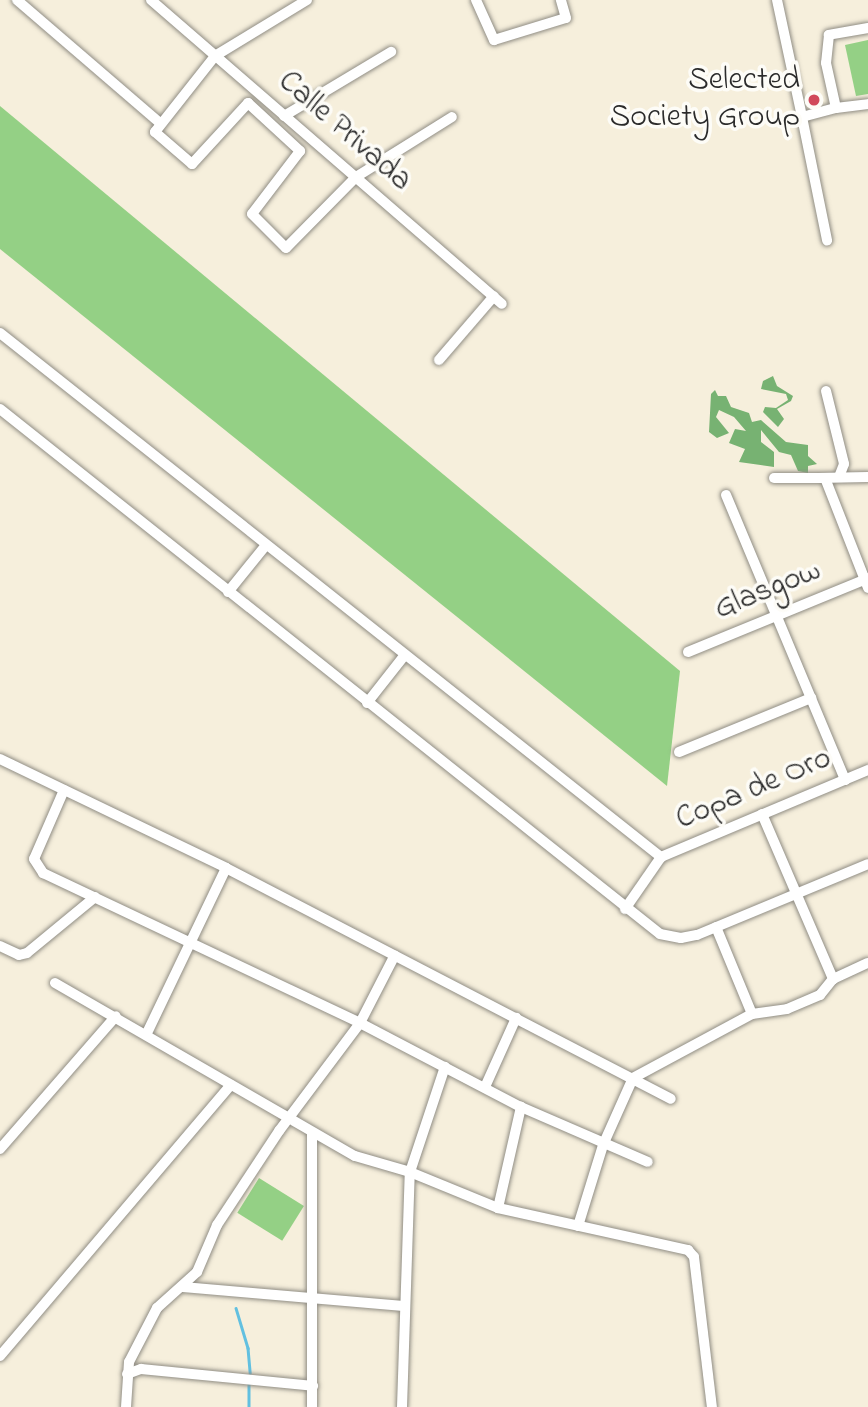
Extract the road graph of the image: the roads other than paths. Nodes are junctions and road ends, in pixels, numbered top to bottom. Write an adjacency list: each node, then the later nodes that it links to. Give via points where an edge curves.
1 (17, 0): 15 (street)
2 (150, 0): 9 (street, Calle Privada)
3 (307, 0): 9 (street)
4 (476, 0): 5 (street, via 494,40 566,18)
5 (561, 0)
6 (778, 0): 14 (street)
7 (868, 28): 11 (street, via 827,37 826,63)
8 (391, 52): 12 (street)
9 (215, 55): 12 (street, Calle Privada); 15 (street)
10 (868, 104): 11 (street)
11 (836, 108): 14 (street)
12 (284, 116): 16 (street, Calle Privada)
13 (452, 117): 16 (street)
14 (802, 117): 17 (street)
15 (159, 122): 16 (street, via 156,134 191,165 247,102 298,149 300,153 252,214 286,248)
16 (356, 177): 19 (street, Calle Privada, via 498,300)
17 (827, 240)
18 (0, 333): 25 (street)
19 (439, 360)
20 (827, 391): 22 (street, via 844,464)
21 (0, 409): 27 (street)
22 (839, 477): 23 (street); 26 (street, via 774,478 825,478)
23 (868, 477)
24 (726, 495): 28 (street)
25 (266, 545): 27 (street); 30 (street)
26 (867, 582): 28 (street, Glasgow)
27 (228, 592): 32 (street)
28 (776, 616): 29 (street, Glasgow); 31 (street)
29 (688, 652)
30 (404, 656): 32 (street); 39 (street)
31 (811, 698): 33 (street); 36 (street)
32 (367, 703): 44 (street)
33 (679, 752)
34 (0, 759): 37 (street)
35 (868, 770): 36 (street, Copa de Oro)
36 (845, 780): 38 (street, Copa de Oro)
37 (64, 790): 41 (street); 43 (street, via 34,859 43,873)
38 (762, 814): 39 (street, Copa de Oro); 42 (street)
39 (661, 858): 44 (street)
40 (868, 864): 42 (street)
41 (226, 868): 46 (street); 48 (street)
42 (797, 894): 45 (street); 50 (street)
43 (95, 897): 46 (street); 47 (street, via 27,953 19,955)
44 (625, 909): 45 (street, via 670,937)
45 (716, 927): 52 (street)
46 (192, 942): 55 (street); 56 (street)
47 (0, 946)
48 (395, 955): 54 (street); 55 (street)
49 (868, 963): 50 (street)
50 (833, 979): 52 (street, via 820,995 805,1003)
51 (55, 983): 53 (street)
52 (752, 1014): 58 (street)
53 (116, 1016): 56 (street); 66 (street)
54 (516, 1018): 58 (street); 60 (street)
55 (360, 1023): 57 (street); 63 (street)
56 (147, 1033): 59 (street)
57 (445, 1068): 60 (street); 68 (street)
58 (633, 1078): 61 (street); 65 (street)
59 (231, 1085): 63 (street); 74 (street)
60 (485, 1087): 62 (street)
61 (671, 1099)
62 (521, 1107): 65 (street); 69 (street)
63 (288, 1121): 64 (street); 71 (street, via 217,1226 197,1272)
64 (312, 1134): 68 (street, via 355,1156); 72 (street)
65 (603, 1145): 67 (street); 70 (street)
66 (0, 1149)
67 (648, 1162)
68 (410, 1172): 69 (street); 73 (street)
69 (498, 1208): 70 (street)
70 (578, 1226): 80 (street, via 693,1255)
71 (182, 1287): 72 (street); 75 (street, via 167,1295 157,1308)
72 (313, 1298): 73 (street); 76 (street)
73 (404, 1306): 79 (street)
74 (0, 1356)
75 (127, 1374): 76 (street, via 141,1369); 77 (street)
76 (313, 1386): 78 (street)
77 (126, 1407)
78 (312, 1407)
79 (402, 1407)
80 (712, 1407)

